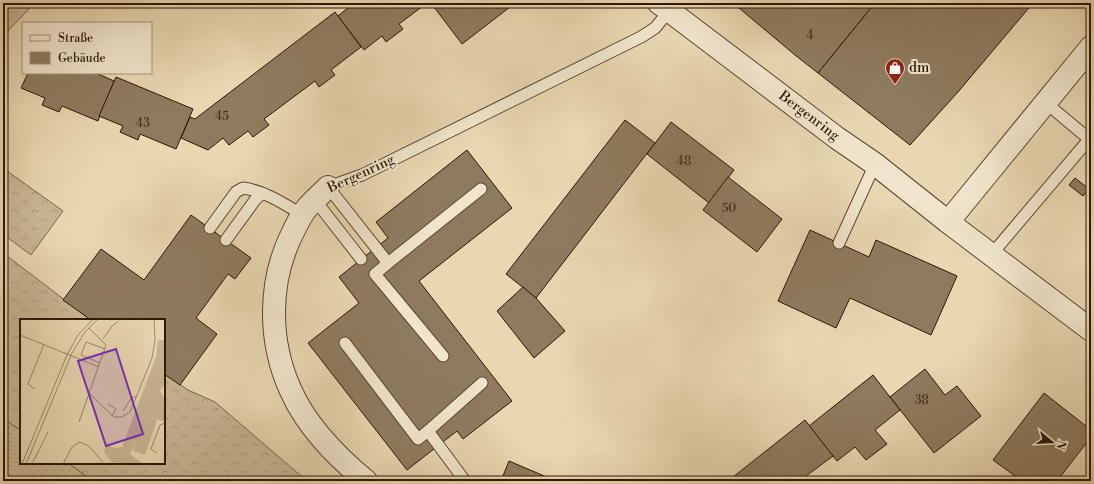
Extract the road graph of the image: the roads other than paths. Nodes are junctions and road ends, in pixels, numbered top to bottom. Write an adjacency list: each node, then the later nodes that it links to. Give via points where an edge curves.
1 (664, 7): 5 (street, Bergenring); 8 (lane, Bergenring, via 655,28 641,37 362,175)
2 (1091, 47): 3 (street)
3 (1046, 103): 4 (lane); 9 (street)
4 (1090, 138): 13 (lane)
5 (875, 164): 9 (street, Bergenring); 12 (lane)
6 (481, 189): 15 (lane)
7 (262, 193): 8 (lane); 10 (lane, via 243,188 236,192); 11 (lane, via 254,200)
8 (315, 201): 14 (lane); 15 (lane); 21 (street, via 289,240 282,260 274,307 277,348 291,391 304,413 322,439)
9 (948, 222): 13 (street, Bergenring)
10 (210, 228)
11 (226, 240)
12 (839, 243)
13 (992, 255): 16 (street, Bergenring)
14 (361, 259)
15 (388, 263): 18 (lane, via 375,274)
16 (1091, 330)
17 (345, 343): 20 (lane, via 418,439)
18 (443, 356)
19 (482, 383): 20 (lane)
20 (428, 431): 22 (lane)
21 (366, 481)
22 (465, 481)

